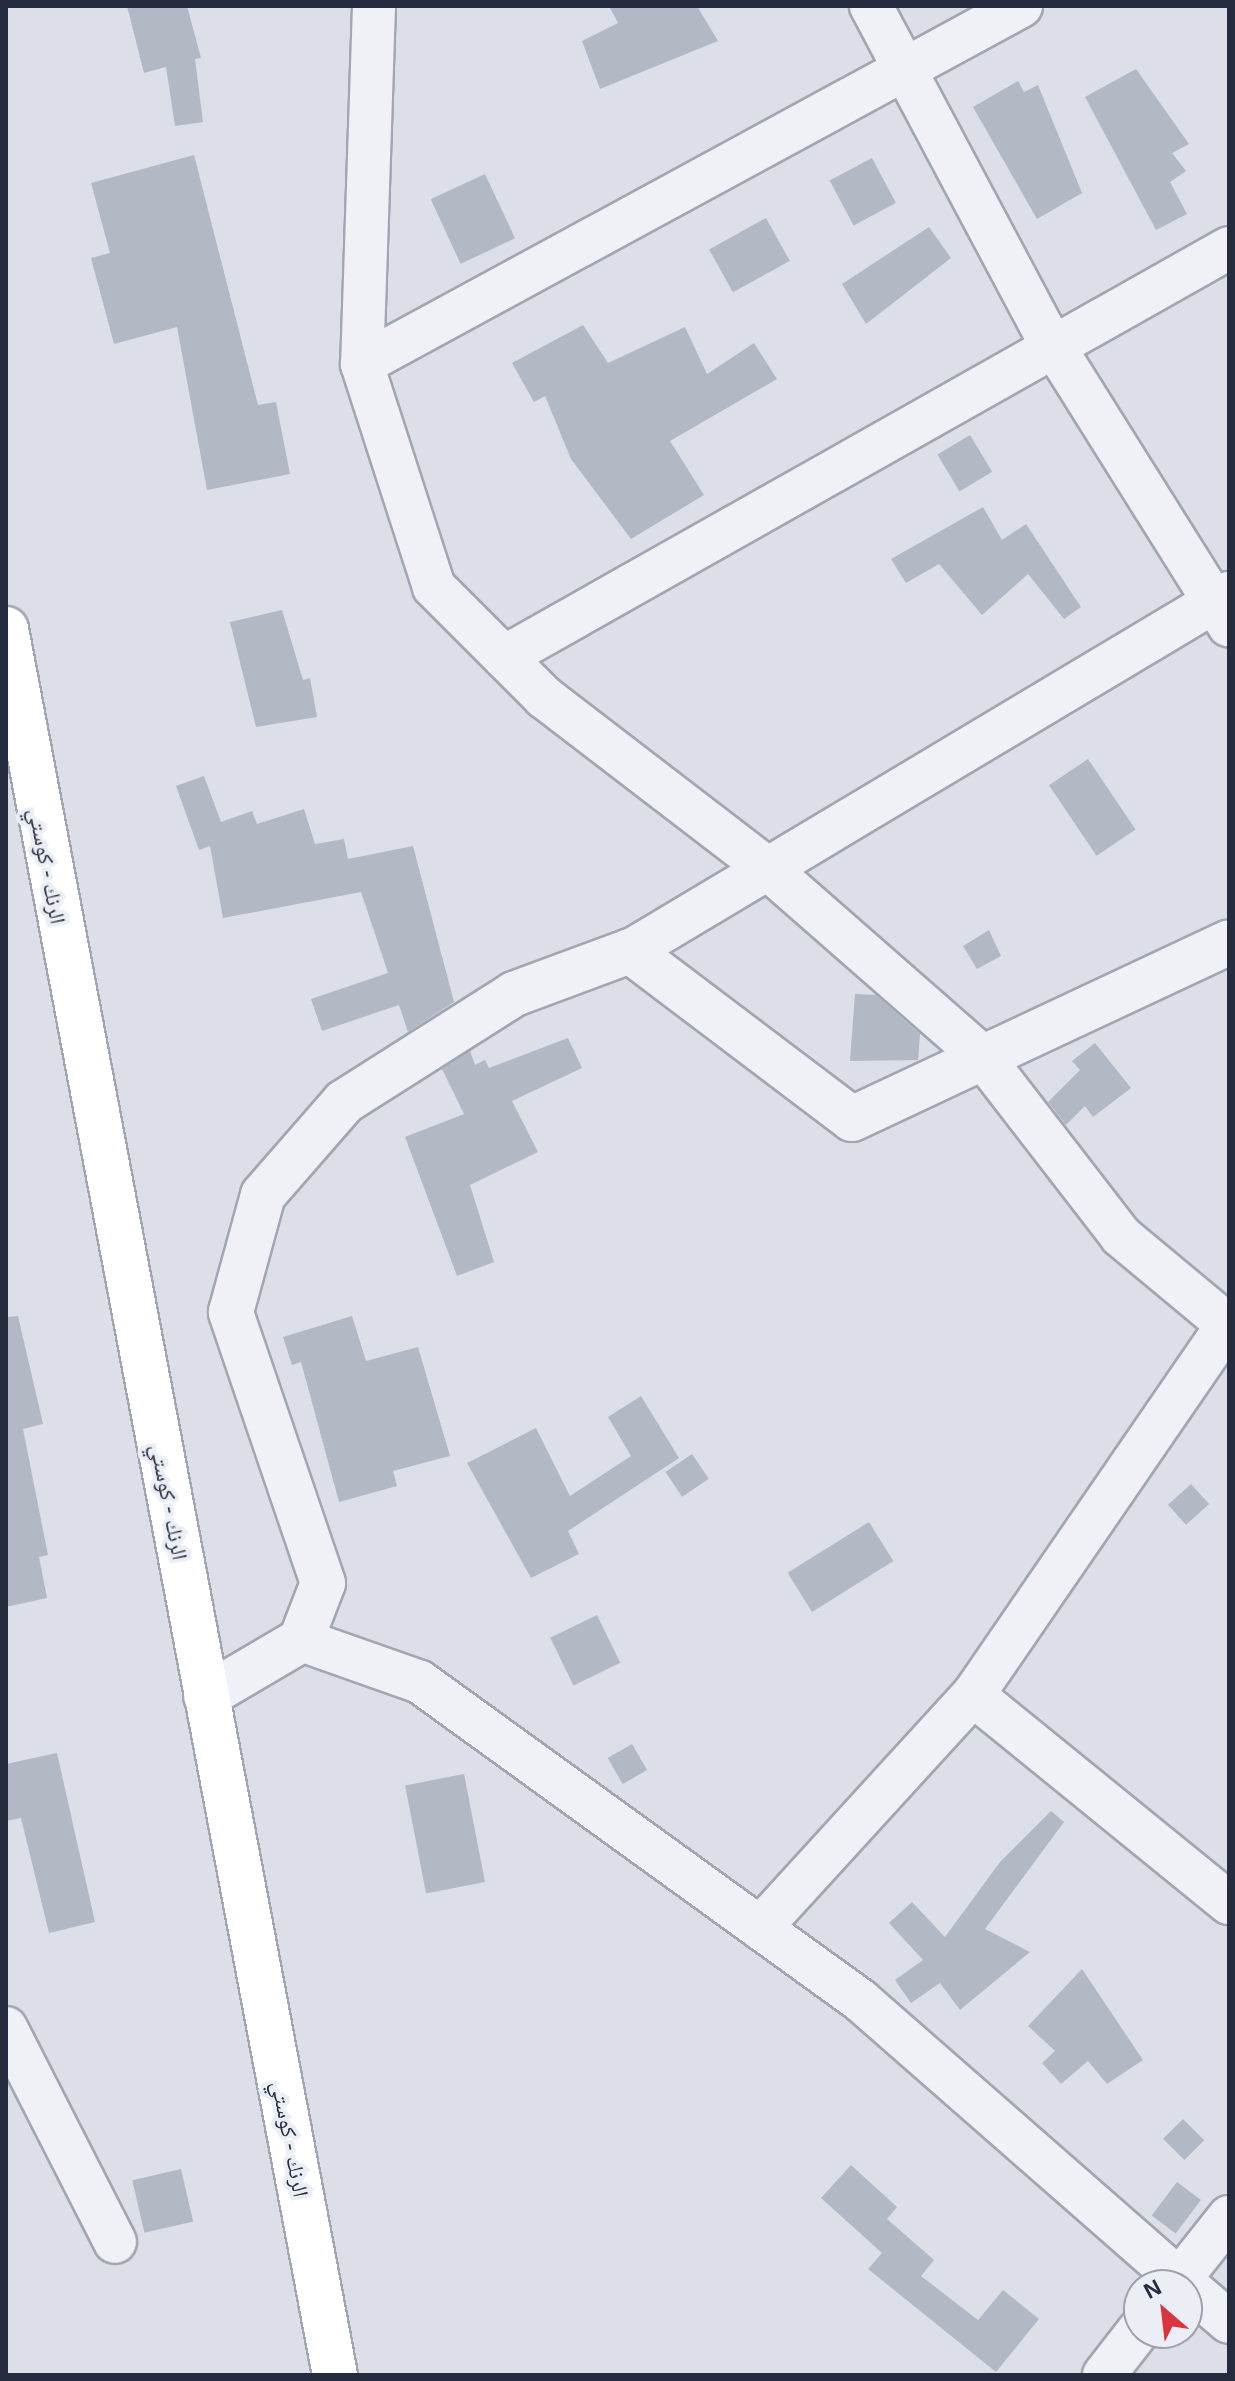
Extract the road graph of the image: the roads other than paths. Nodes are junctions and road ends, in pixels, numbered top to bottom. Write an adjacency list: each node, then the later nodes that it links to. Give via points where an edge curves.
1 (871, 6): 4 (street)
2 (1021, 6): 4 (street)
3 (386, 11): 7 (street)
4 (905, 69): 6 (street); 7 (street)
5 (1229, 248): 6 (street)
6 (1054, 348): 8 (street); 10 (street)
7 (362, 364): 10 (street, via 434,587)
8 (1224, 607): 11 (street)
9 (6, 629): 18 (main road, الرنك - كوستي)
10 (504, 657): 11 (street, via 544,697)
11 (767, 868): 13 (street); 14 (street)
12 (1229, 942): 14 (street)
13 (630, 951): 14 (street, via 852,1119); 16 (street, via 514,994 344,1102 263,1195 231,1312 323,1583)
14 (982, 1056): 15 (street, via 1121,1236)
15 (1228, 1324): 17 (street)
16 (301, 1640): 18 (street); 20 (street, via 420,1682)
17 (973, 1695): 19 (street); 20 (street)
18 (206, 1696): 29 (main road, الرنك - كوستي)
19 (1229, 1903)
20 (760, 1928): 24 (street, via 860,2000)
21 (6, 2028): 23 (street)
22 (1229, 2217): 25 (street)
23 (115, 2242)
24 (1165, 2269)
25 (1193, 2269)
26 (1203, 2301): 27 (street)
27 (1229, 2322)
28 (1124, 2349): 30 (street)
29 (326, 2367)
30 (1104, 2375)

